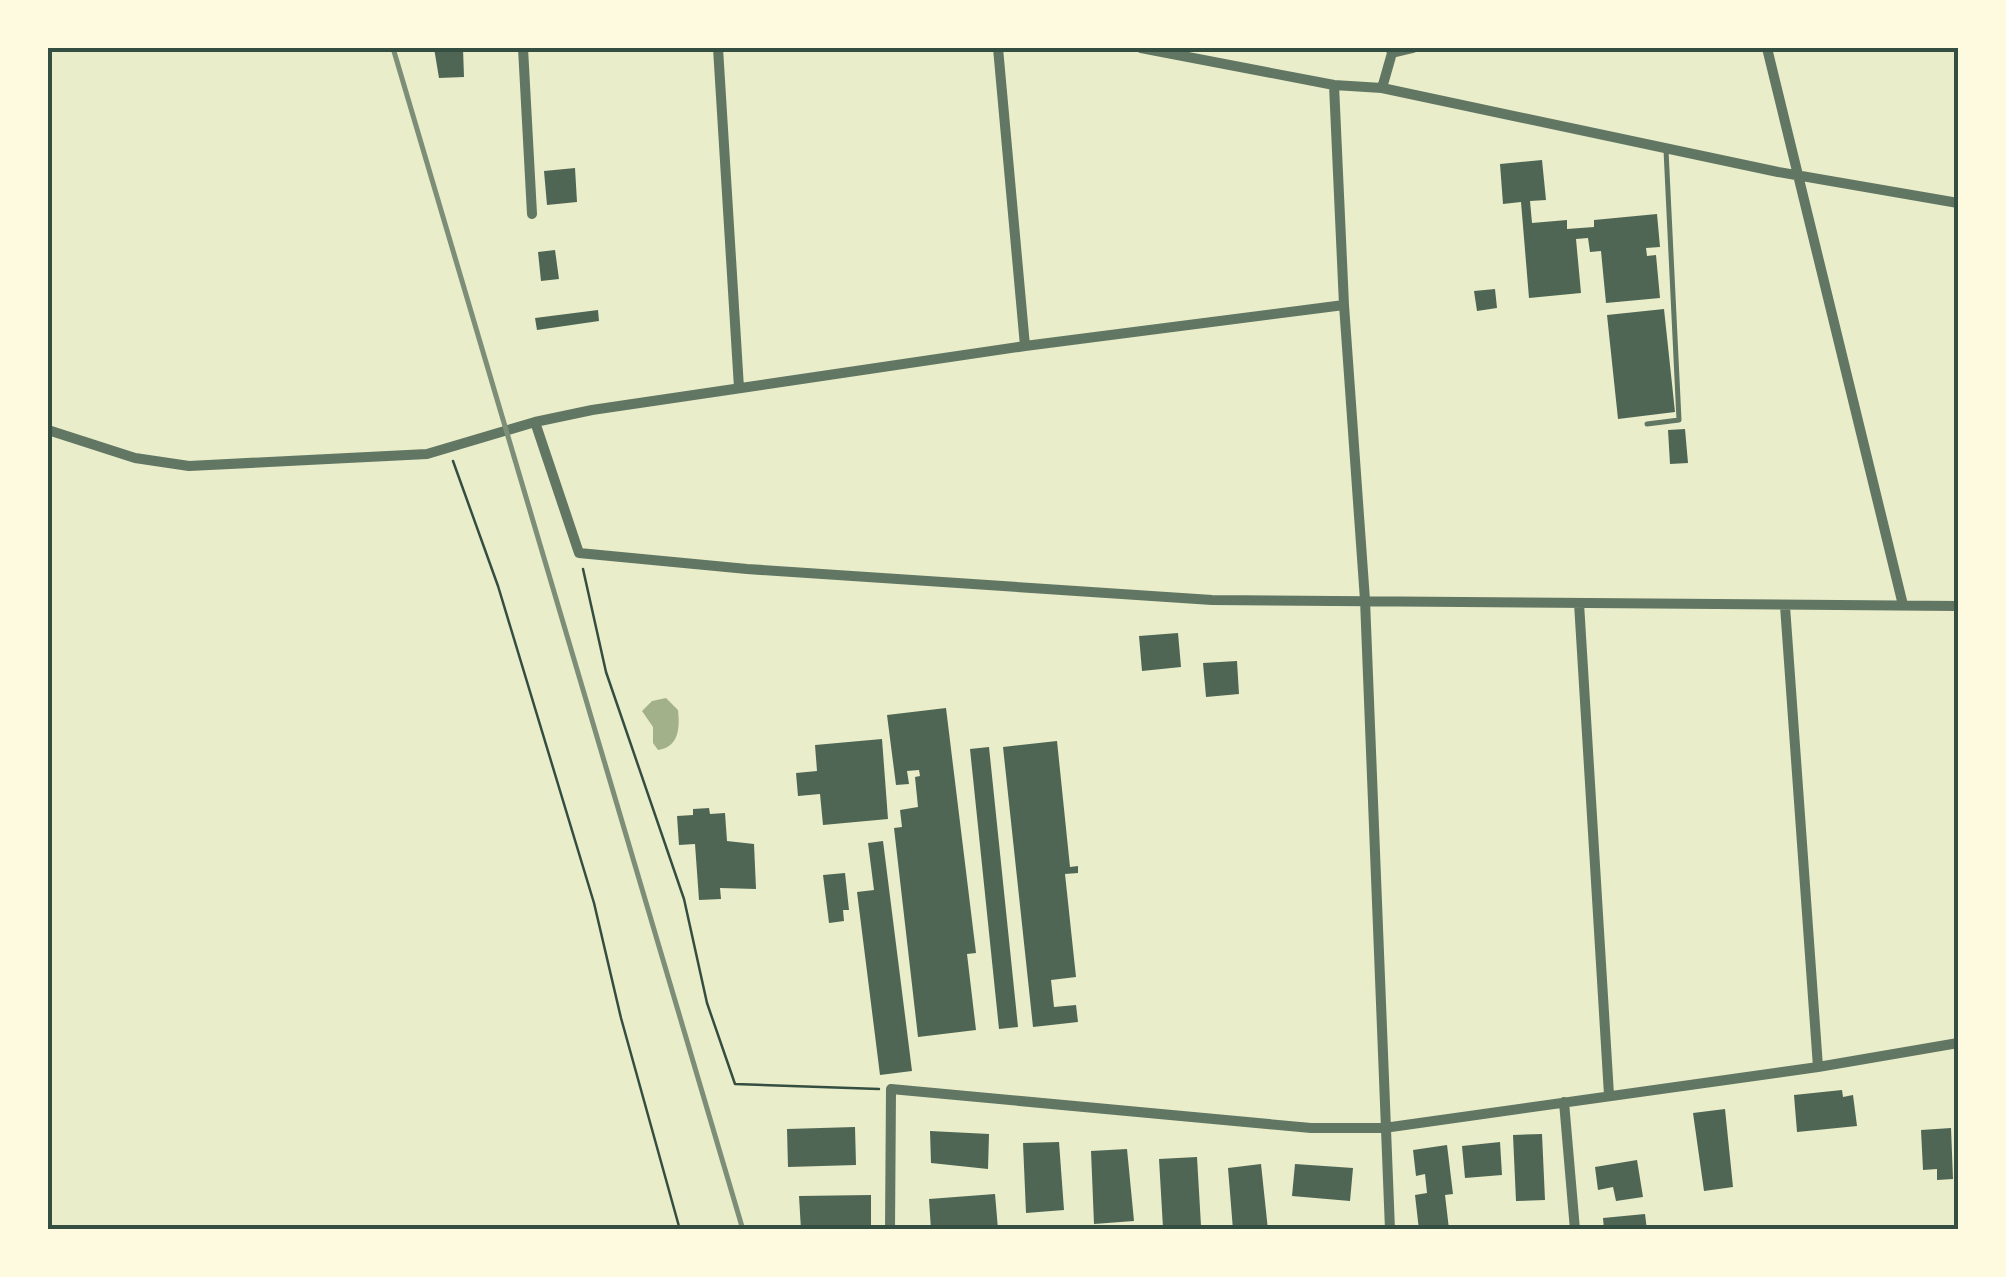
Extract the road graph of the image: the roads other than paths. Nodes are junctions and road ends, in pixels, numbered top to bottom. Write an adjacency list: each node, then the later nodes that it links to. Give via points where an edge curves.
1 (522, 48): 13 (street)
2 (718, 48): 16 (street)
3 (998, 48): 15 (street)
4 (1141, 48): 8 (street)
5 (1413, 48): 7 (street)
6 (1767, 48): 11 (street)
7 (1391, 50): 9 (street)
8 (1334, 85): 9 (street); 14 (street)
9 (1382, 88): 10 (street)
10 (1666, 147): 11 (street); 18 (lane, via 1679,420)
11 (1799, 174): 12 (street); 22 (street)
12 (1958, 203)
13 (532, 214)
14 (1344, 304): 15 (street); 20 (street)
15 (1025, 346): 16 (street)
16 (739, 388): 17 (street)
17 (535, 422): 19 (street, via 449,450 396,458 189,466 135,458); 20 (street, via 579,553 1174,598)
18 (1647, 424)
19 (48, 430)
20 (1364, 600): 21 (street); 29 (street)
21 (1580, 603): 23 (street); 27 (street)
22 (1904, 605): 23 (street); 24 (street)
23 (1785, 606): 26 (street)
24 (1958, 606)
25 (1958, 1043): 26 (street)
26 (1818, 1066): 27 (street)
27 (1609, 1095): 28 (street)
28 (1564, 1102): 29 (street); 32 (street)
29 (1384, 1128): 30 (street, via 1310,1128 891,1089); 31 (street)
30 (890, 1230)
31 (1390, 1230)
32 (1575, 1230)

